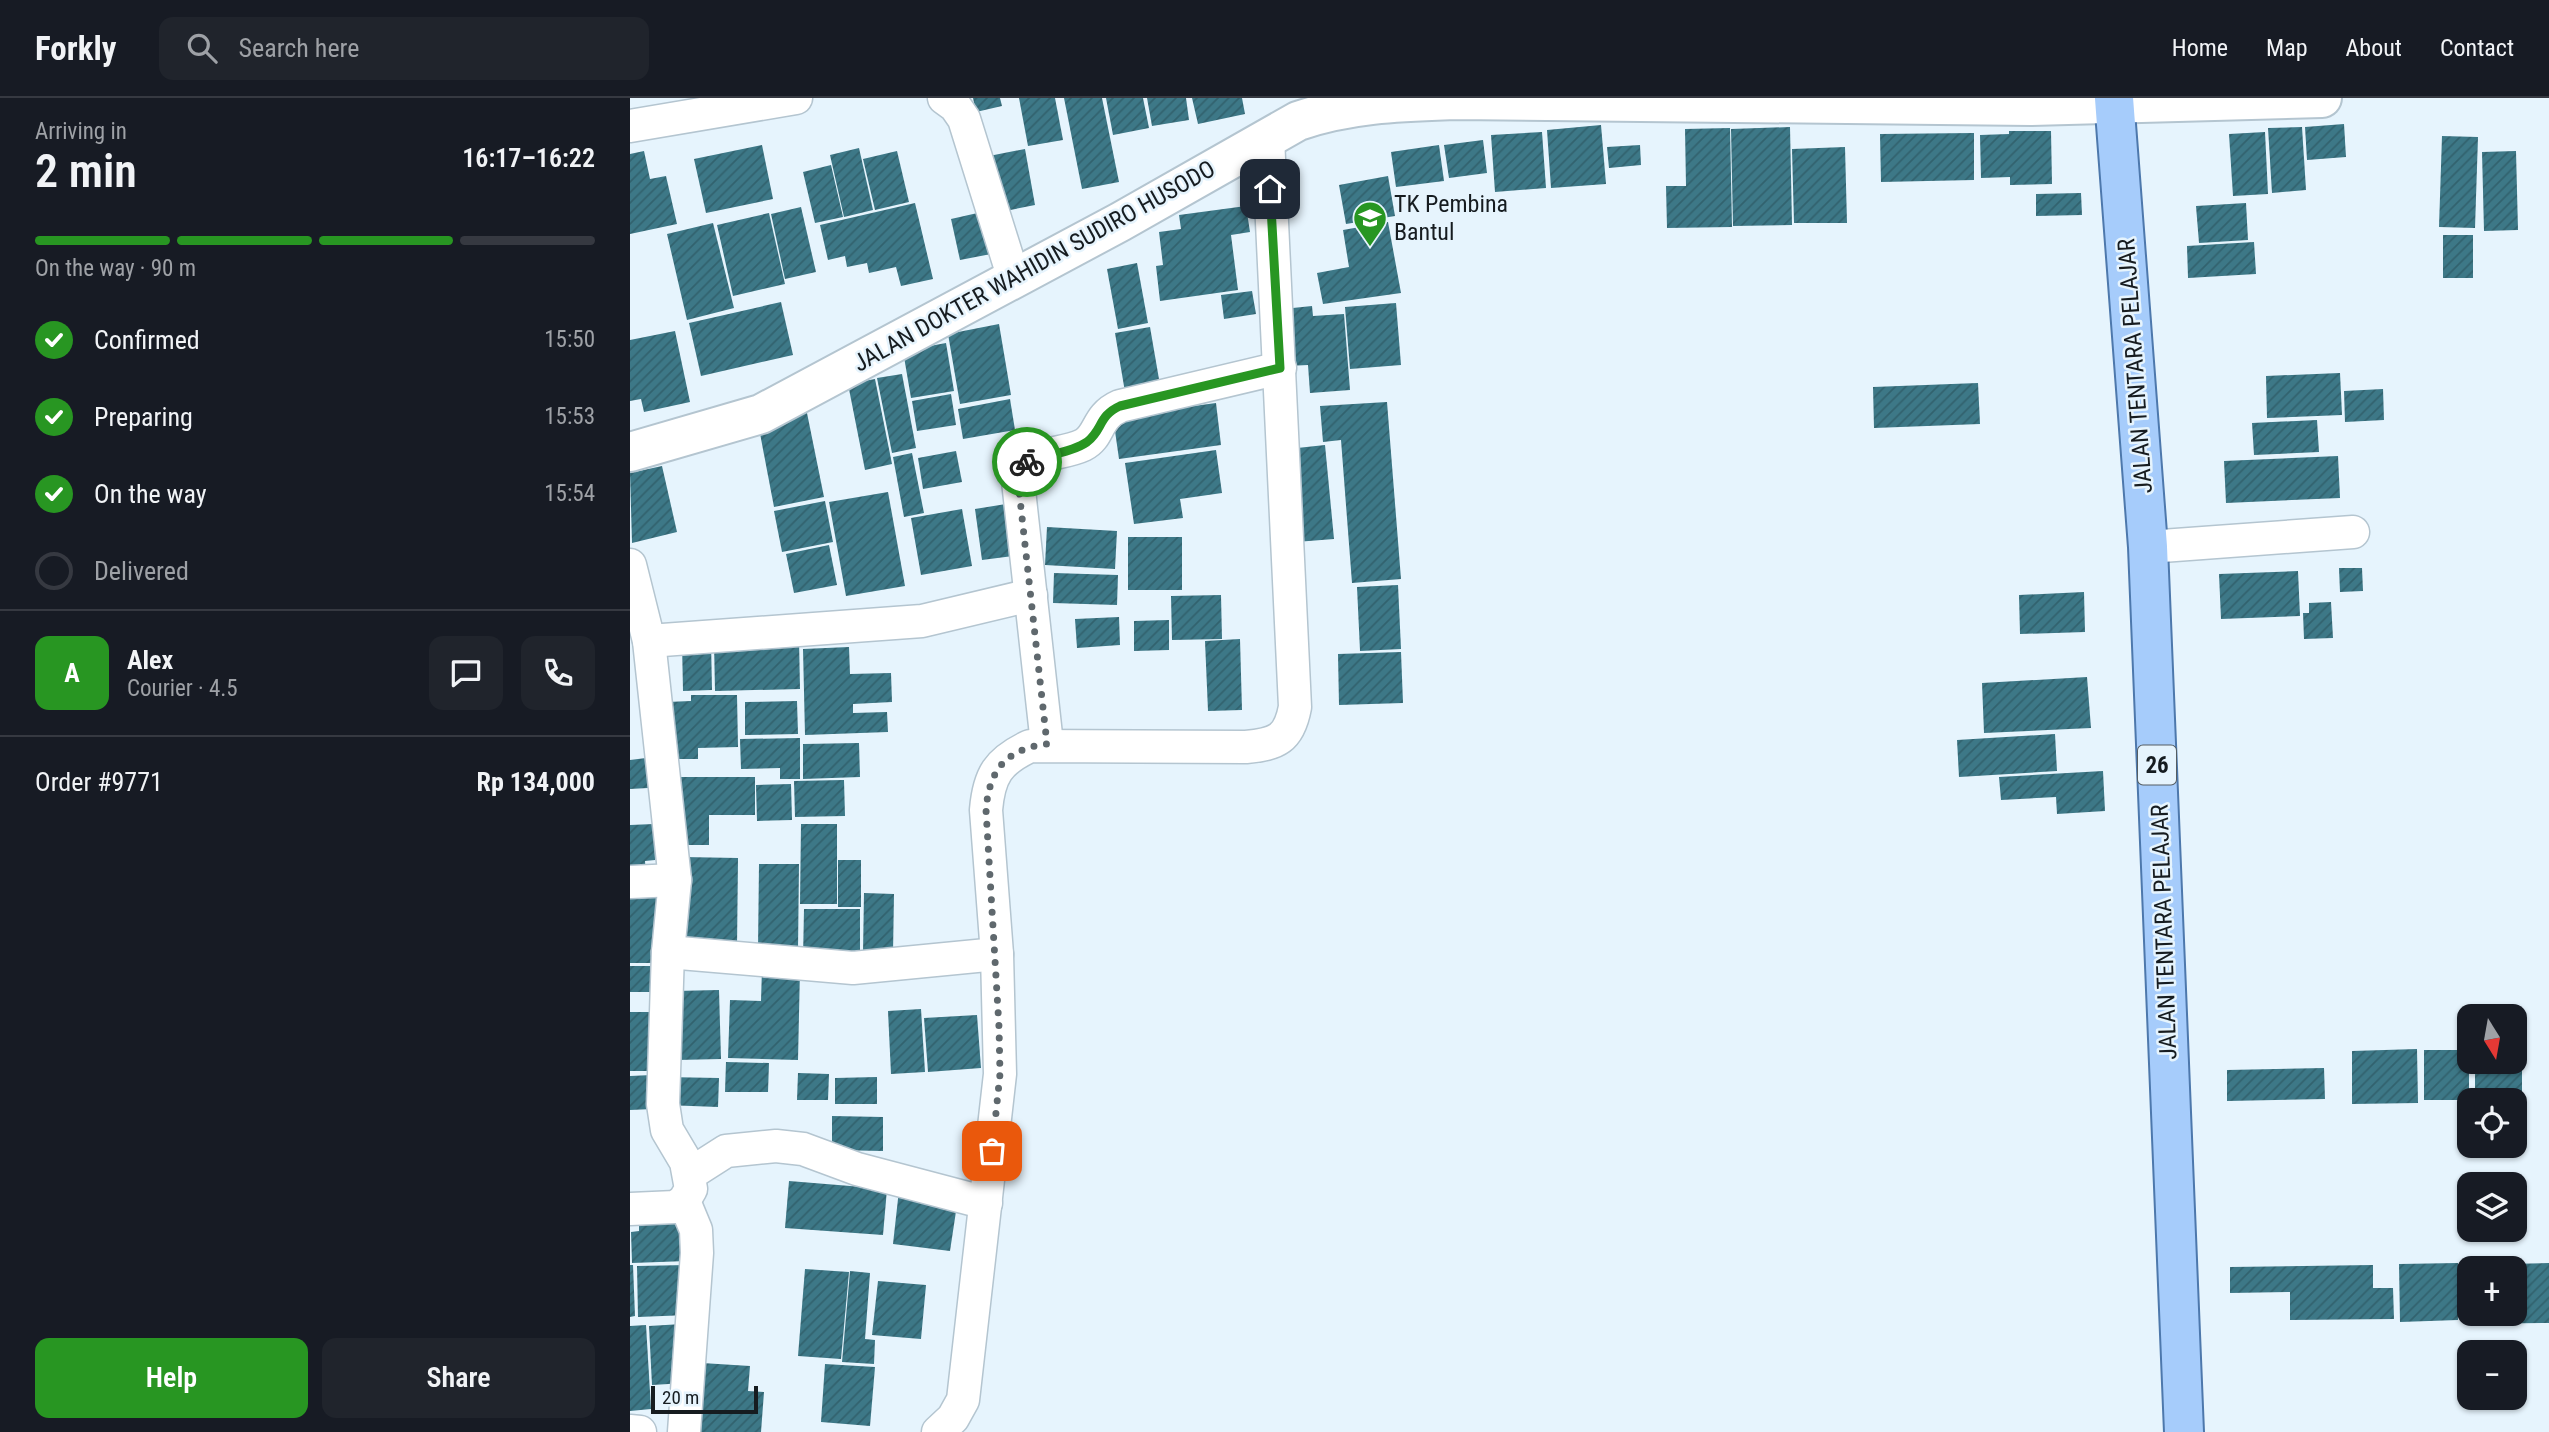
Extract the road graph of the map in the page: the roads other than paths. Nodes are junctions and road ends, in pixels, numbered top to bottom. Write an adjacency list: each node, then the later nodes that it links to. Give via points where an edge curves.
1 (796, 98): 7 (street)
2 (944, 98): 8 (street, via 964,119)
3 (2322, 98): 5 (main road, JALAN DOKTER WAHIDIN SUDIRO HUSODO)
4 (1382, 100): 5 (main road, JALAN DOKTER WAHIDIN SUDIRO HUSODO, via 2031,106); 6 (main road, JALAN DOKTER WAHIDIN SUDIRO HUSODO)
5 (2114, 101): 12 (main road, JALAN TENTARA PELAJAR / 26)
6 (1286, 119): 8 (main road, JALAN DOKTER WAHIDIN SUDIRO HUSODO); 9 (street)
7 (630, 126)
8 (1014, 279): 10 (main road, JALAN DOKTER WAHIDIN SUDIRO HUSODO, via 761,414)
9 (1280, 368): 14 (street, via 1120,406 1103,416 1084,444 1022,465 1017,472); 16 (street, via 1295,707 1292,725 1281,738 1264,746)
10 (630, 452)
11 (2353, 532): 12 (street)
12 (2148, 547): 28 (main road, JALAN TENTARA PELAJAR / 26)
13 (630, 565): 15 (street)
14 (1031, 594): 15 (street, via 922,621); 16 (street)
15 (649, 641): 17 (street)
16 (1047, 744): 20 (street, via 1011,755 988,787)
17 (676, 880): 18 (street); 19 (street)
18 (630, 882)
19 (668, 952): 20 (street, via 853,968); 21 (street, via 663,1104 667,1130 686,1162)
20 (997, 954): 22 (street, via 1000,1074)
21 (687, 1188): 22 (street, via 726,1151 776,1146 803,1149 857,1169); 23 (street, via 664,1209); 26 (street, via 697,1253)
22 (986, 1203): 27 (street, via 963,1400 953,1418)
23 (630, 1209)
24 (630, 1431): 25 (street)
25 (640, 1432)
26 (684, 1432)
27 (937, 1432)
28 (2184, 1432)

